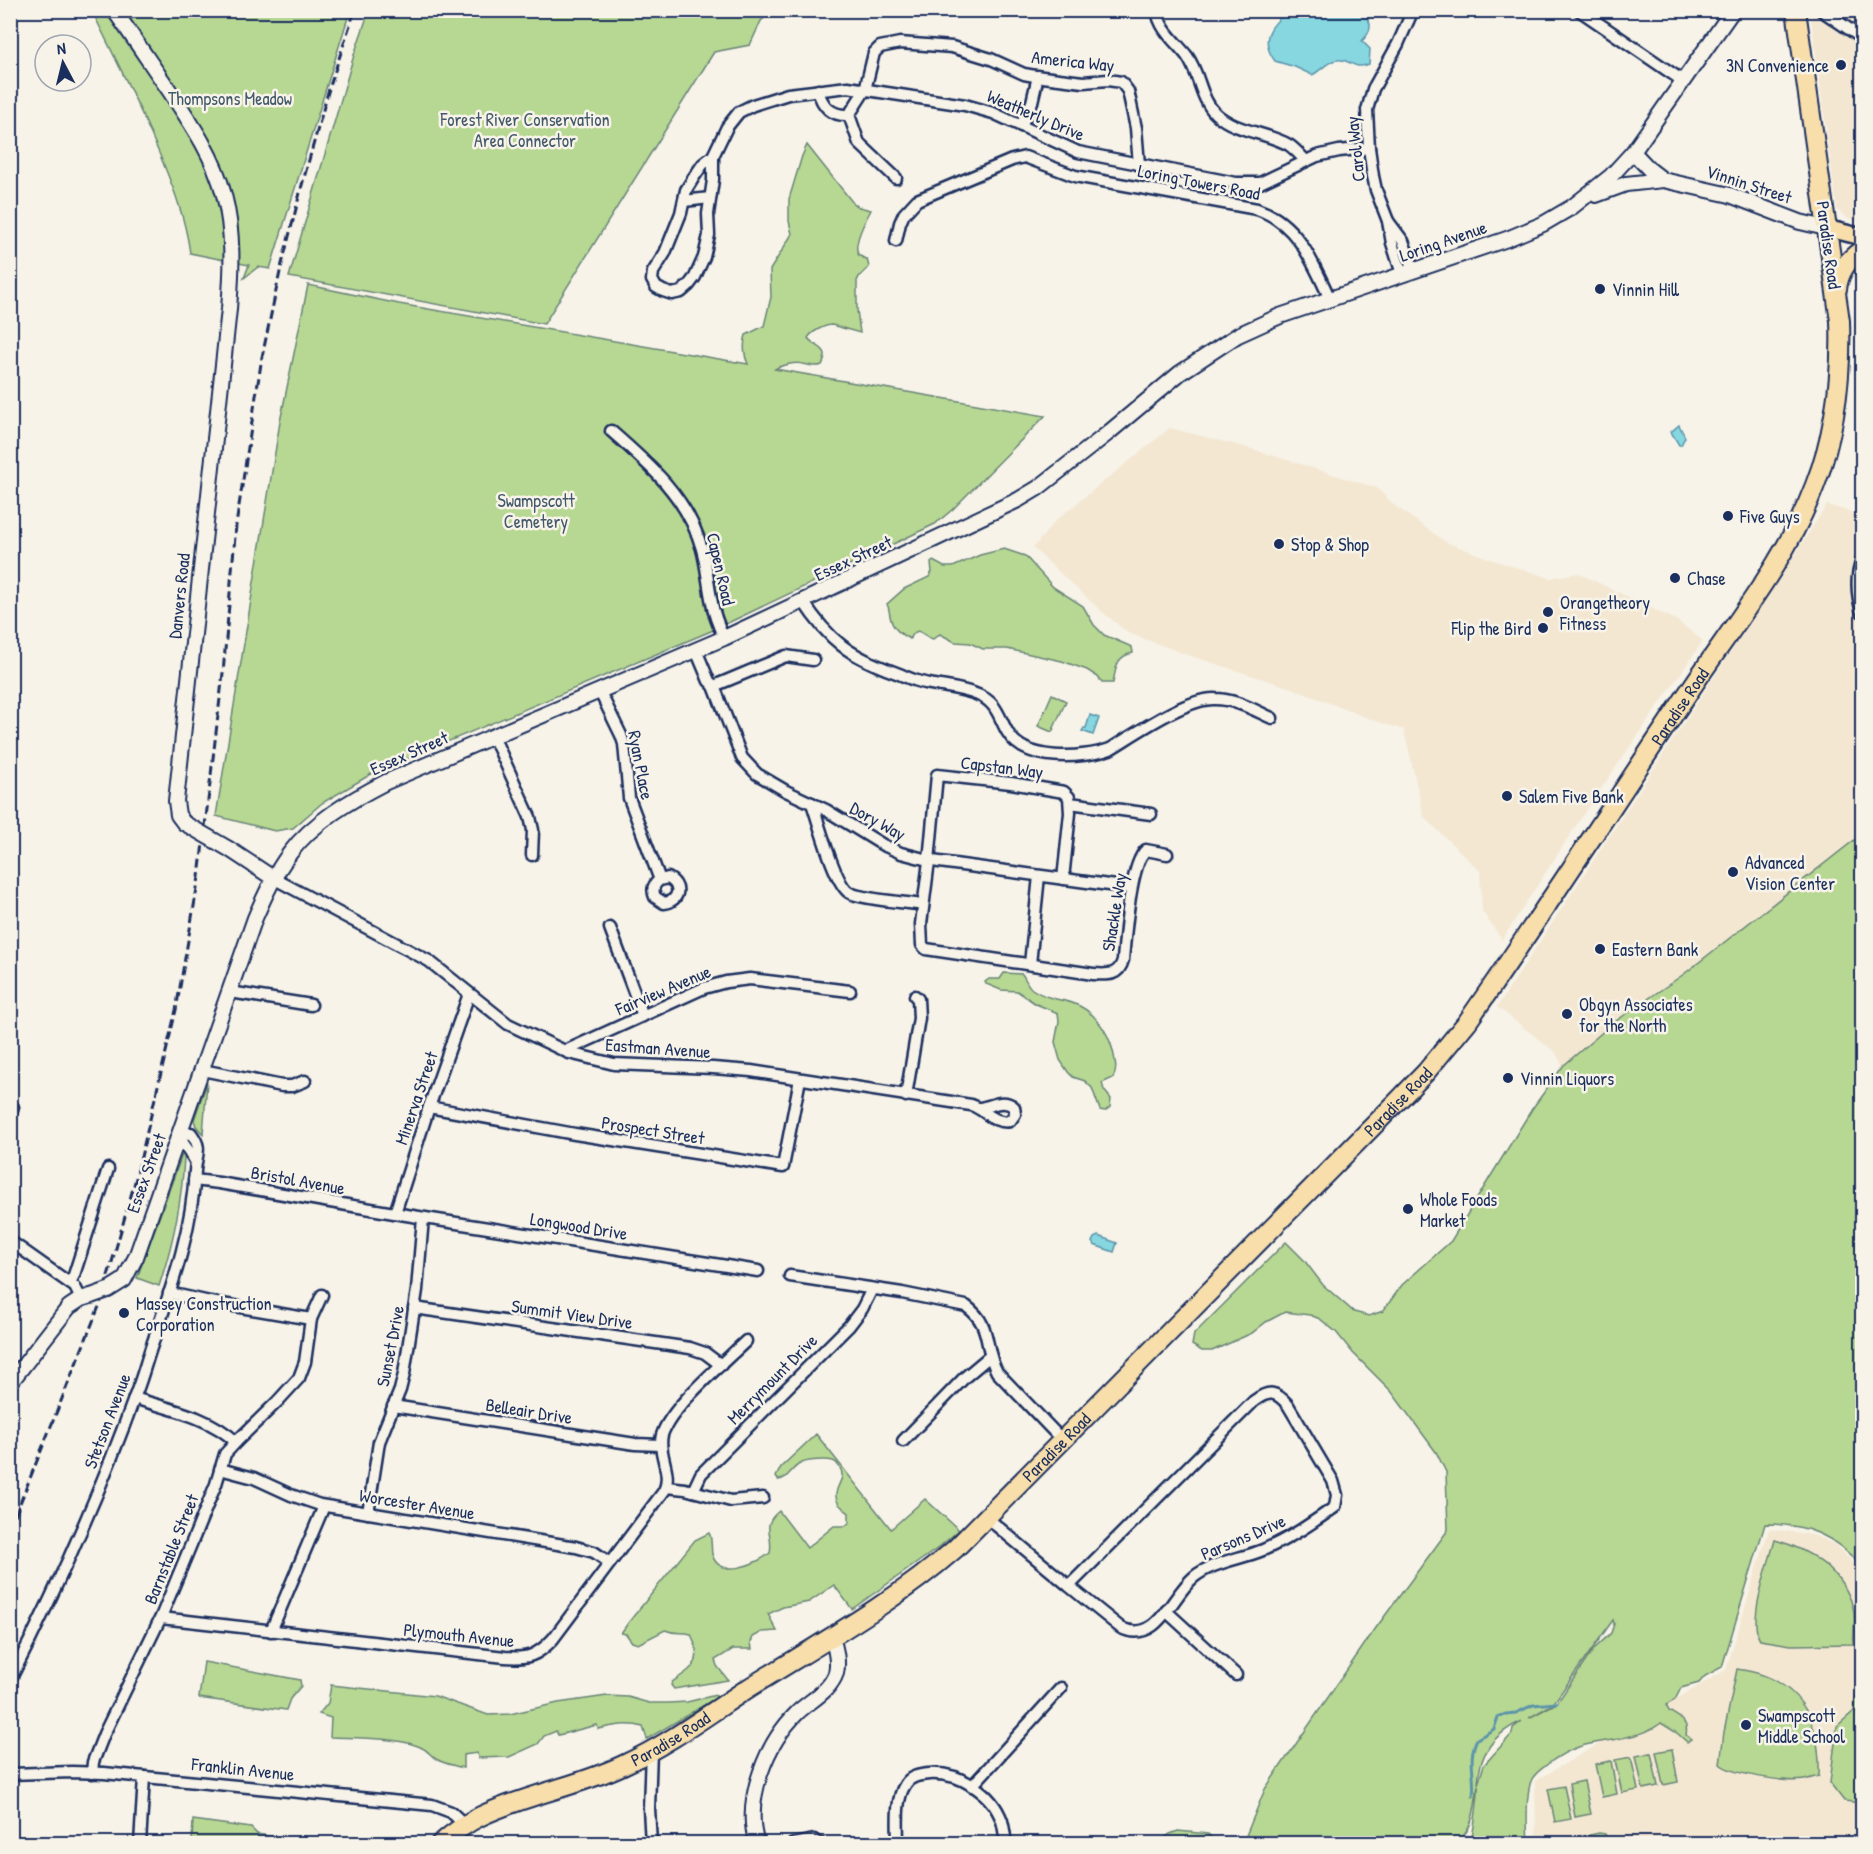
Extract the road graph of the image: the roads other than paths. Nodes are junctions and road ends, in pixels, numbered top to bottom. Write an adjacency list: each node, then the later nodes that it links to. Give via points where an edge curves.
1 (114, 10): 51 (main road, Danvers Road, bridge, via 198,134 224,194 230,222 232,266 176,801 178,815 184,823)
2 (1157, 10): 18 (street, via 1159,22 1192,63 1212,109 1230,122 1288,145)
3 (1413, 10): 15 (street, Carol Way, via 1372,90 1367,110)
4 (1580, 10): 10 (street)
5 (1732, 10): 10 (main road, Loring Avenue)
6 (1796, 10): 25 (highway, Paradise Road)
7 (1821, 10): 8 (street)
8 (1863, 38)
9 (1038, 76): 12 (street, America Way, via 952,47 900,43 880,47 874,53); 14 (street); 19 (street, America Way, via 1083,82 1115,81 1125,86 1136,128)
10 (1683, 81): 16 (main road, Loring Avenue)
11 (818, 90): 12 (street, Weatherly Drive); 13 (street, via 825,107 841,116); 17 (street, Weatherly Drive, via 776,97 745,108 727,127)
12 (865, 90): 13 (street); 14 (street, Weatherly Drive, via 984,109)
13 (849, 115): 20 (street, via 859,143)
14 (1022, 126): 19 (street, Weatherly Drive, via 1070,150)
15 (1368, 148): 18 (street, Weatherly Drive, via 1328,153); 29 (street, Carol Way, via 1392,243)
16 (1633, 152): 21 (main road, Vinnin Street); 24 (main road, Loring Avenue, via 1611,176)
17 (713, 156): 22 (street, Weatherly Drive); 23 (street, Weatherly Drive, via 694,177)
18 (1306, 161): 19 (street, Weatherly Drive, via 1254,184)
19 (1139, 165)
20 (896, 178)
21 (1663, 180): 24 (main road, via 1614,187); 25 (main road, Vinnin Street, via 1730,195)
22 (710, 198): 23 (street); 23 (street, Weatherly Drive, via 704,257 689,285 672,294 656,287 653,272 665,254)
23 (684, 201)
24 (1572, 207): 29 (main road, Loring Avenue, via 1527,231)
25 (1826, 228): 26 (main road, Vinnin Street); 30 (highway, Paradise Road)
26 (1863, 237)
27 (896, 242): 31 (street, Loring Towers Road, via 904,214 917,200 1019,158 1030,159 1064,173 1257,209 1273,216 1288,227 1304,248)
28 (1863, 250): 30 (highway, via 1843,268)
29 (1408, 272): 31 (main road, Loring Avenue)
30 (1836, 297): 92 (highway, Paradise Road, via 1840,350 1833,423 1815,486 1796,528 1762,586 1503,971 1426,1072)
31 (1330, 299): 33 (main road, Loring Avenue, via 1280,316 1228,341 1180,373)
32 (611, 431): 37 (street, Capen Road, via 660,475 687,512 698,535 711,603)
33 (1107, 434): 35 (main road, Essex Street, via 1018,500)
34 (1863, 560): 36 (street, via 1857,586)
35 (803, 601): 37 (main road, Essex Street); 42 (street, via 833,639 864,661 987,699 1008,734 1032,752 1100,752 1193,703 1216,698)
36 (1863, 612)
37 (724, 638): 38 (main road, Essex Street)
38 (696, 650): 40 (street, Dory Way); 41 (main road, Essex Street)
39 (813, 660): 40 (street, via 786,656)
40 (714, 686): 44 (street, Dory Way, via 742,758 757,774)
41 (600, 692): 43 (main road, Essex Street); 53 (street, Ryan Place, via 624,744 629,798)
42 (1272, 718)
43 (493, 736): 48 (street, via 530,817); 51 (main road, Essex Street, via 353,800 299,842)
44 (812, 803): 49 (street, Dory Way, via 883,845); 55 (street, via 845,890 864,897)
45 (1070, 803): 46 (street); 49 (street, Capstan Way, via 1064,792 937,775); 52 (street)
46 (1151, 814)
47 (1167, 854): 54 (street, Shackle Way, via 1146,850 1142,853)
48 (532, 855)
49 (929, 861): 50 (street, Dory Way); 55 (street)
50 (1039, 876): 52 (street, Dory Way); 57 (street)
51 (273, 878): 59 (main road, Essex Street); 60 (street, Eastman Avenue, via 429,961)
52 (1063, 879): 54 (street, Dory Way)
53 (660, 880)
54 (1131, 888): 57 (street, Shackle Way, via 1121,967 1117,972 1093,974)
55 (923, 905): 57 (street, via 921,933 926,949)
56 (610, 928): 63 (street)
57 (1030, 964)
58 (850, 991): 63 (street, Fairview Avenue, via 736,980 704,988)
59 (230, 992): 62 (street); 65 (main road, Essex Street)
60 (470, 994): 64 (street, Eastman Avenue, via 508,1024); 69 (street, Minerva Street)
61 (915, 996): 68 (street, via 919,1018)
62 (311, 1005)
63 (644, 1016): 64 (street, Fairview Avenue)
64 (565, 1052): 66 (street, Eastman Avenue, via 614,1064 713,1068)
65 (202, 1070): 67 (street, via 272,1085 292,1086); 71 (main road, Essex Street)
66 (800, 1079): 68 (street, Eastman Avenue); 69 (street, Prospect Street, via 783,1167)
67 (305, 1081)
68 (906, 1096): 70 (street, Eastman Avenue)
69 (429, 1107): 74 (street, Minerva Street)
70 (980, 1108)
71 (179, 1135): 73 (street, Stetson Avenue, via 195,1161); 83 (main road, Essex Street, bridge, via 128,1275 119,1285)
72 (108, 1169): 79 (street)
73 (194, 1180): 74 (street, Bristol Avenue); 81 (street, Stetson Avenue, via 187,1233)
74 (395, 1213): 75 (street, Longwood Drive)
75 (423, 1218): 77 (street, Longwood Drive); 84 (street, Sunset Drive)
76 (10, 1241): 79 (street)
77 (758, 1270)
78 (790, 1276): 80 (street)
79 (70, 1283): 83 (street)
80 (872, 1289): 87 (street, via 966,1306 985,1328); 98 (street, Merrymount Drive, via 849,1326 701,1474)
81 (169, 1293): 85 (street); 90 (street, Stetson Avenue)
82 (322, 1295): 85 (street, Barnstable Street)
83 (86, 1297): 89 (main road, Essex Street, via 65,1312)
84 (414, 1308): 88 (street, Summit View Drive, via 690,1348); 91 (street, Sunset Drive, via 404,1374)
85 (311, 1319): 94 (street, Barnstable Street, via 299,1378)
86 (746, 1341): 88 (street)
87 (990, 1356): 92 (street, via 1002,1378); 93 (street)
88 (722, 1365): 95 (street, via 669,1420)
89 (10, 1383)
90 (134, 1398): 94 (street, via 203,1420); 110 (street, Stetson Avenue, via 38,1627)
91 (393, 1406): 95 (street, Belleair Drive); 101 (street, Sunset Drive, via 379,1442)
92 (1062, 1440): 102 (highway, Paradise Road)
93 (903, 1441)
94 (236, 1442): 96 (street, Barnstable Street, via 225,1454)
95 (661, 1445): 97 (street, via 668,1476)
96 (220, 1469): 100 (street, Worcester Avenue, via 255,1478); 106 (street, Barnstable Street)
97 (666, 1487): 98 (street); 103 (street, Plymouth Avenue)
98 (693, 1491): 99 (street, via 731,1501)
99 (763, 1498)
100 (324, 1506): 101 (street, Worcester Avenue); 107 (street)
101 (368, 1513): 103 (street, Worcester Avenue, via 576,1547 594,1552)
102 (986, 1517): 104 (street, Parsons Drive); 108 (highway, Paradise Road, via 932,1569)
103 (610, 1563): 107 (street, Plymouth Avenue, via 553,1639 539,1652 525,1657)
104 (1069, 1586): 105 (street, Parsons Drive, via 1130,1631 1147,1630); 105 (street, Parsons Drive, via 1254,1401 1267,1394 1281,1397 1333,1481 1335,1507 1276,1544 1194,1577)
105 (1166, 1611): 109 (street)
106 (161, 1618): 107 (street, Plymouth Avenue); 113 (street, Barnstable Street, via 104,1734)
107 (271, 1631)
108 (832, 1636): 112 (highway, Paradise Road); 121 (main road, via 837,1661 833,1678 796,1714 764,1764 752,1818)
109 (1236, 1675)
110 (10, 1680)
111 (1061, 1688): 116 (street)
112 (651, 1751): 117 (highway, Paradise Road, via 593,1778 508,1804); 120 (street)
113 (92, 1773): 114 (street, Franklin Avenue); 115 (street, Franklin Avenue)
114 (10, 1774)
115 (144, 1777): 117 (street, Franklin Avenue, via 432,1805 451,1812); 118 (street)
116 (972, 1786): 124 (street, via 956,1776 937,1774 921,1775 907,1782 900,1801); 125 (street, via 999,1813)
117 (465, 1825): 119 (highway, Paradise Road)
118 (140, 1844)
119 (440, 1844)
120 (651, 1844)
121 (757, 1844)
122 (793, 1844): 123 (street, via 807,1840)
123 (821, 1844)
124 (897, 1844)
125 (1006, 1844)

